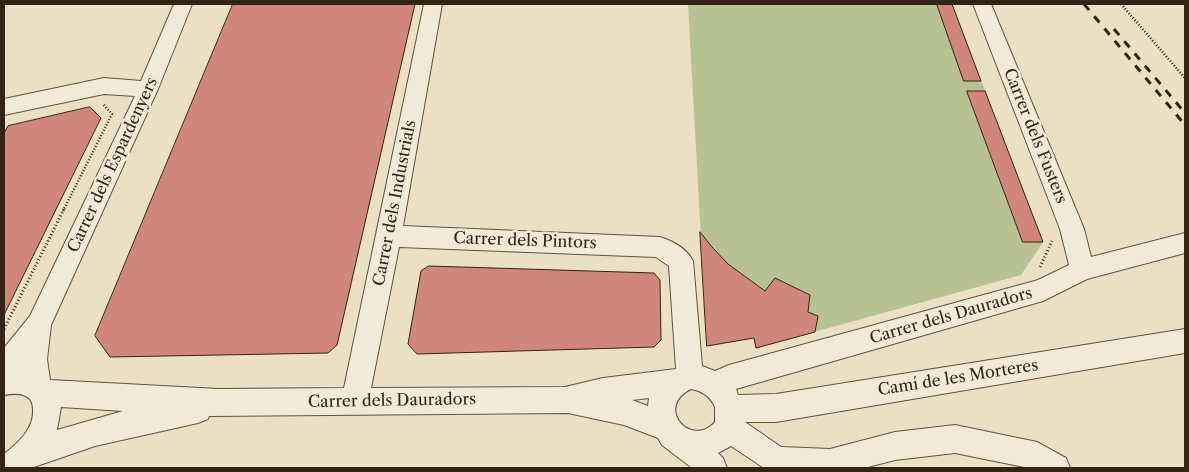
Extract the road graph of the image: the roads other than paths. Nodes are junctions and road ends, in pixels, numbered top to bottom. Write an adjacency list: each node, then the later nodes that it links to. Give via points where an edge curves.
1 (183, 4): 4 (street, Carrer dels Espardenyers)
2 (433, 4): 6 (street, Carrer dels Industrials)
3 (982, 4): 8 (street, Carrer dels Fusters, via 1072,229)
4 (148, 89): 5 (street, via 104,86); 9 (street, Carrer dels Espardenyers)
5 (4, 107)
6 (389, 236): 12 (street, Carrer dels Pintors, via 660,247 681,262); 16 (street, Carrer dels Industrials)
7 (1185, 243): 8 (street, Carrer dels Dauradors)
8 (1082, 270): 12 (street, Carrer dels Dauradors, via 1043,290 729,378)
9 (39, 324): 11 (street, Carrer dels Espardenyers); 14 (street, Carrer dels Espardenyers, via 34,359)
10 (1185, 341): 18 (street, Camí de les Morteres)
11 (4, 369)
12 (693, 381): 15 (street, Carrer dels Dauradors, via 603,391); 18 (street, via 727,399); 19 (street, via 662,398 661,413)
13 (4, 382): 14 (street, Carrer dels Dauradors, via 22,381)
14 (41, 390): 17 (street, Carrer dels Dauradors); 20 (street, Carrer dels Espardenyers, via 47,404 47,418 39,437)
15 (565, 400): 16 (street, Carrer dels Dauradors); 19 (street, Carrer dels Dauradors, via 624,411)
16 (355, 402): 17 (street, Carrer dels Dauradors)
17 (219, 404): 20 (street, Carrer dels Dauradors, via 96,432)
18 (729, 418): 19 (street, via 723,434 710,443 703,445); 21 (street, via 767,455 781,461)
19 (676, 436): 22 (street)
20 (17, 461)
21 (826, 466): 23 (street, via 895,446 955,439 1037,456)
22 (713, 468)
23 (1056, 468)

